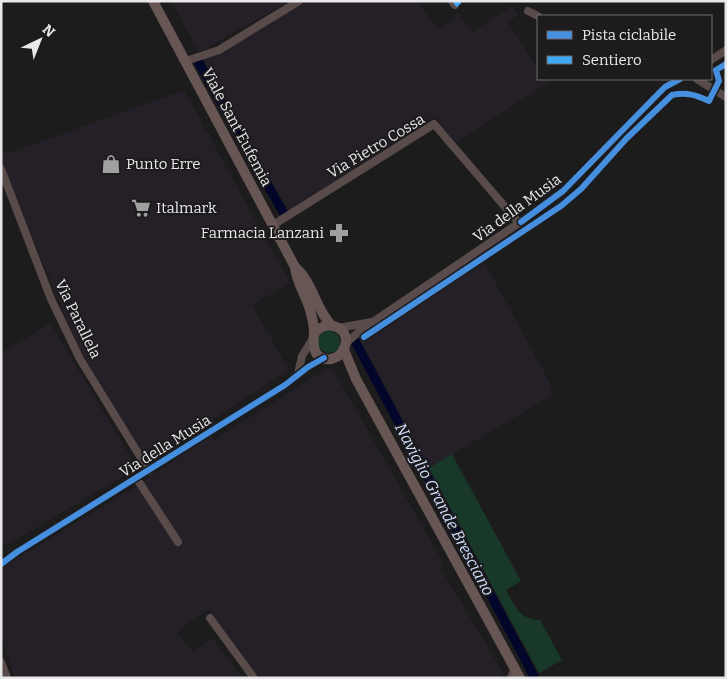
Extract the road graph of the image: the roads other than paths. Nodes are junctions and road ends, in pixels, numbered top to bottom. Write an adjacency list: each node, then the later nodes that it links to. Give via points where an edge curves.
1 (153, 1): 6 (main road, Viale Sant'Eufemia)
2 (161, 1): 6 (main road)
3 (299, 1): 9 (street, via 219,50)
4 (528, 11): 5 (street)
5 (537, 16)
6 (168, 28): 9 (main road, Viale Sant'Eufemia)
7 (726, 50): 8 (street)
8 (712, 59)
9 (186, 62): 15 (main road, Viale Sant'Eufemia)
10 (676, 80): 14 (street, Via della Musia, via 563,191)
11 (698, 80): 12 (street)
12 (726, 97)
13 (1, 169): 24 (street, Via Parallela, via 51,299 80,359)
14 (519, 223): 15 (street, Via Pietro Cossa, via 434,124); 17 (street, Via della Musia)
15 (273, 225): 16 (main road, Viale Sant'Eufemia)
16 (295, 266): 18 (main road, Viale Sant'Eufemia, via 304,276 322,314); 19 (main road, Viale Sant'Eufemia, via 310,308)
17 (376, 321): 18 (street, Via della Musia); 20 (street, Via della Musia)
18 (334, 326): 19 (main road, via 323,326); 20 (main road, Viale Sant'Eufemia, via 343,333)
19 (313, 337): 21 (main road, Viale Sant'Eufemia, via 314,349); 22 (street, via 302,356)
20 (345, 346): 21 (main road, via 339,356); 23 (main road, Viale Sant'Eufemia)
21 (328, 358): 22 (street, Via della Musia, via 315,362); 23 (main road, Viale Sant'Eufemia)
22 (298, 374): 24 (street, Via della Musia)
23 (356, 379): 32 (main road, Viale Sant'Eufemia)
24 (149, 471): 25 (street, Via della Musia)
25 (137, 479): 26 (street, Via della Musia); 27 (street, Via della Musia)
26 (178, 542)
27 (17, 552): 28 (street, Via della Musia); 29 (street, Via della Musia)
28 (1, 557)
29 (1, 564)
30 (210, 618): 34 (street)
31 (2, 664): 33 (street)
32 (516, 675)
33 (7, 678)
34 (254, 678)

